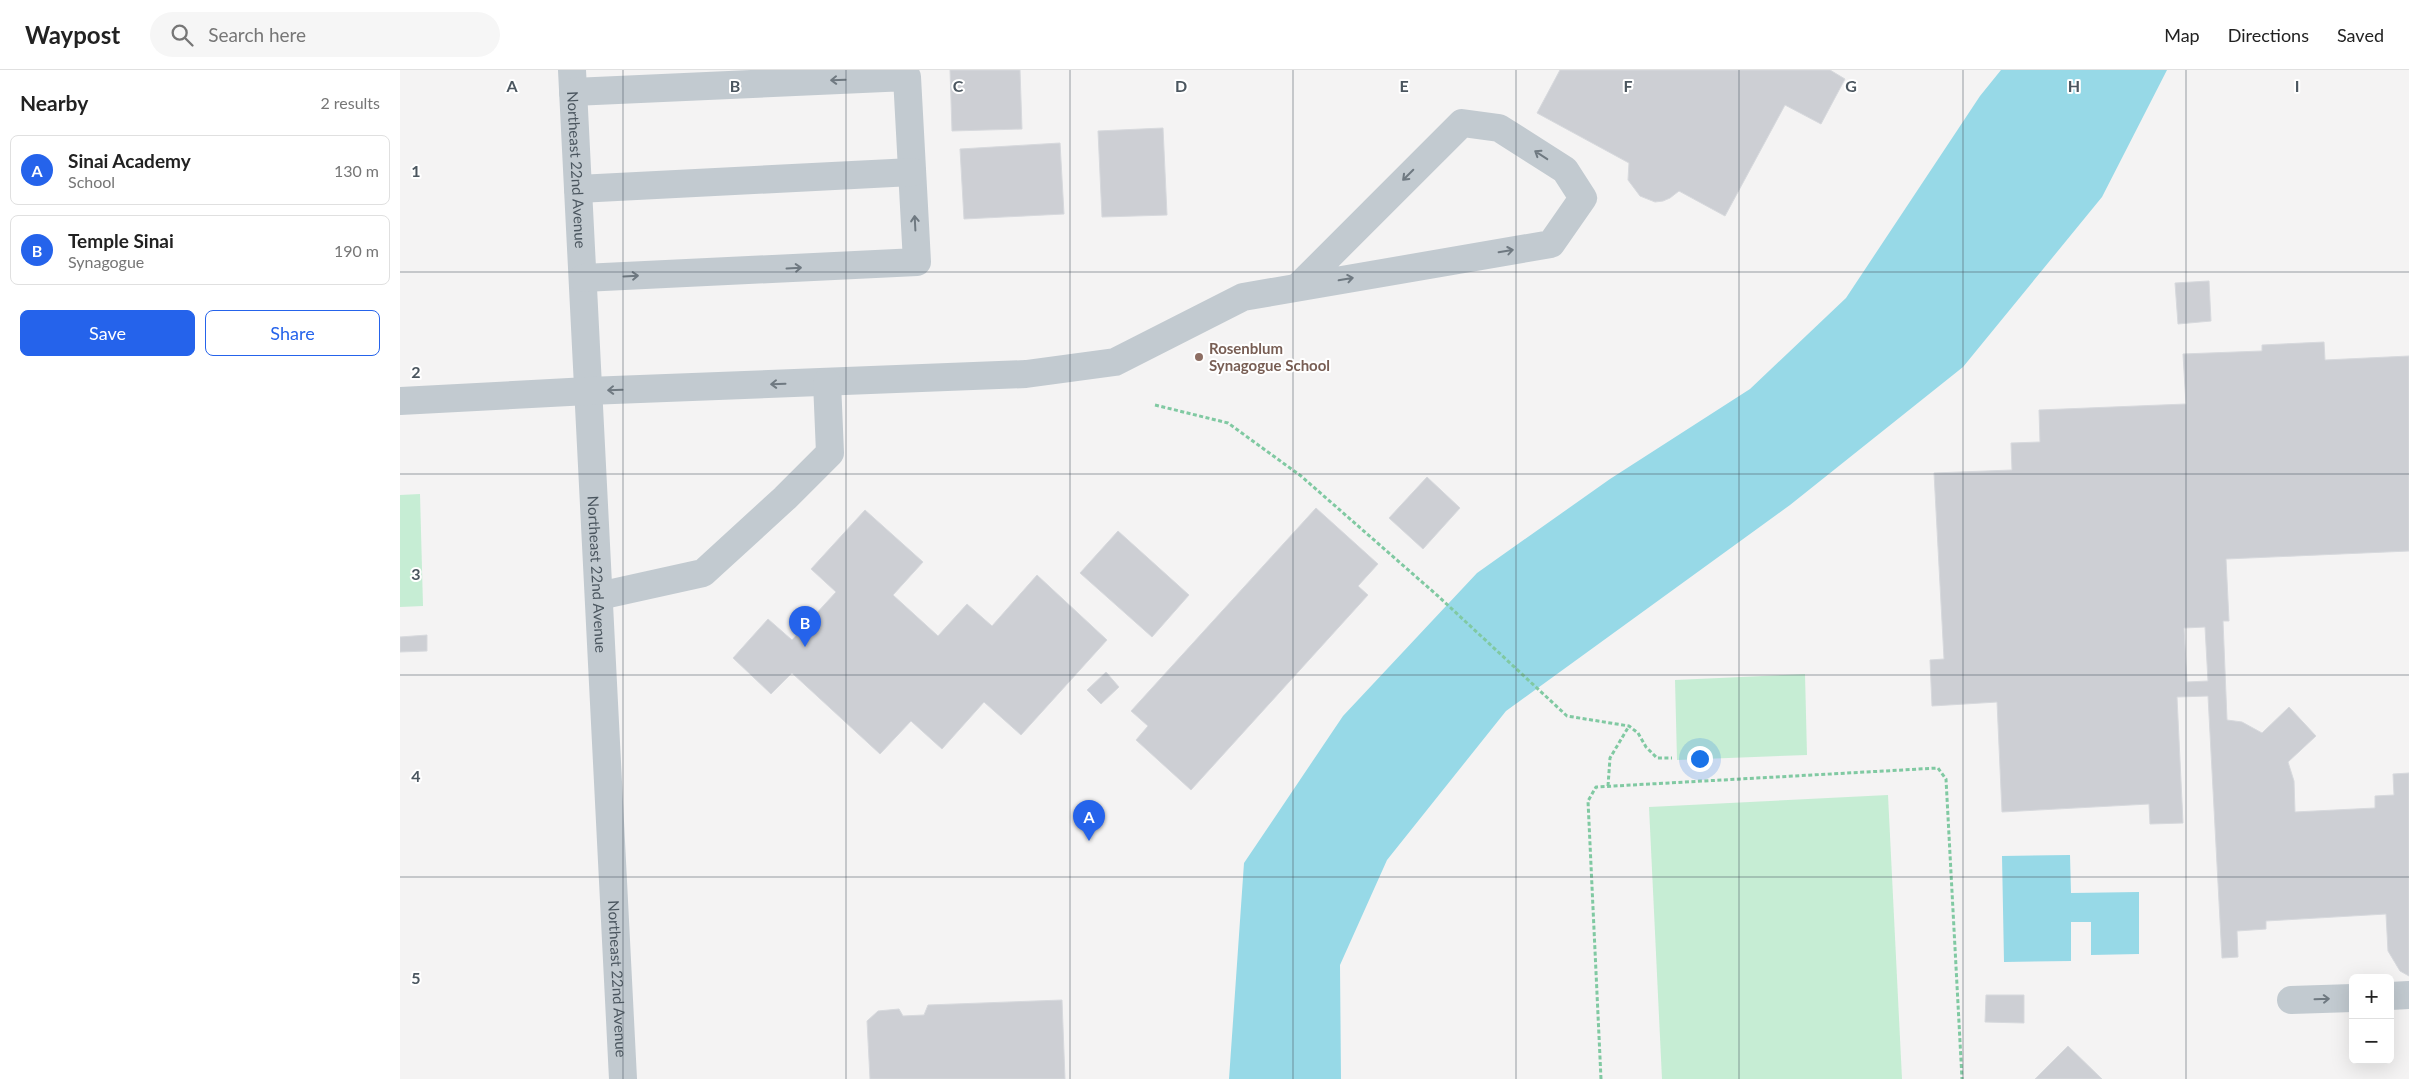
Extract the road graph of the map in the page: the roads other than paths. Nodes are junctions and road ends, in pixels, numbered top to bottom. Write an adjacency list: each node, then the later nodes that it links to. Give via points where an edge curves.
1 (573, 81): 2 (street, one-way to 1, via 907,77); 3 (street, Northeast 22nd Avenue)
2 (912, 172): 3 (street); 4 (street, one-way to 2, via 917,262)
3 (578, 190): 4 (street, Northeast 22nd Avenue)
4 (583, 278): 7 (street, Northeast 22nd Avenue)
5 (1298, 287): 5 (street, one-way to 5, via 1551,244 1582,198 1565,170 1499,128 1462,123); 6 (street, via 1243,297 1115,362 1026,374)
6 (826, 382): 7 (street, one-way to 7); 9 (street, via 830,452 785,498 703,573)
7 (588, 391): 8 (street); 9 (street, Northeast 22nd Avenue)
8 (400, 401)
9 (599, 596): 14 (street, Northeast 22nd Avenue)
10 (2409, 995): 11 (street)
11 (2394, 996)
12 (2349, 998): 13 (street, one-way to 12)
13 (2291, 1000)
14 (623, 1079)

